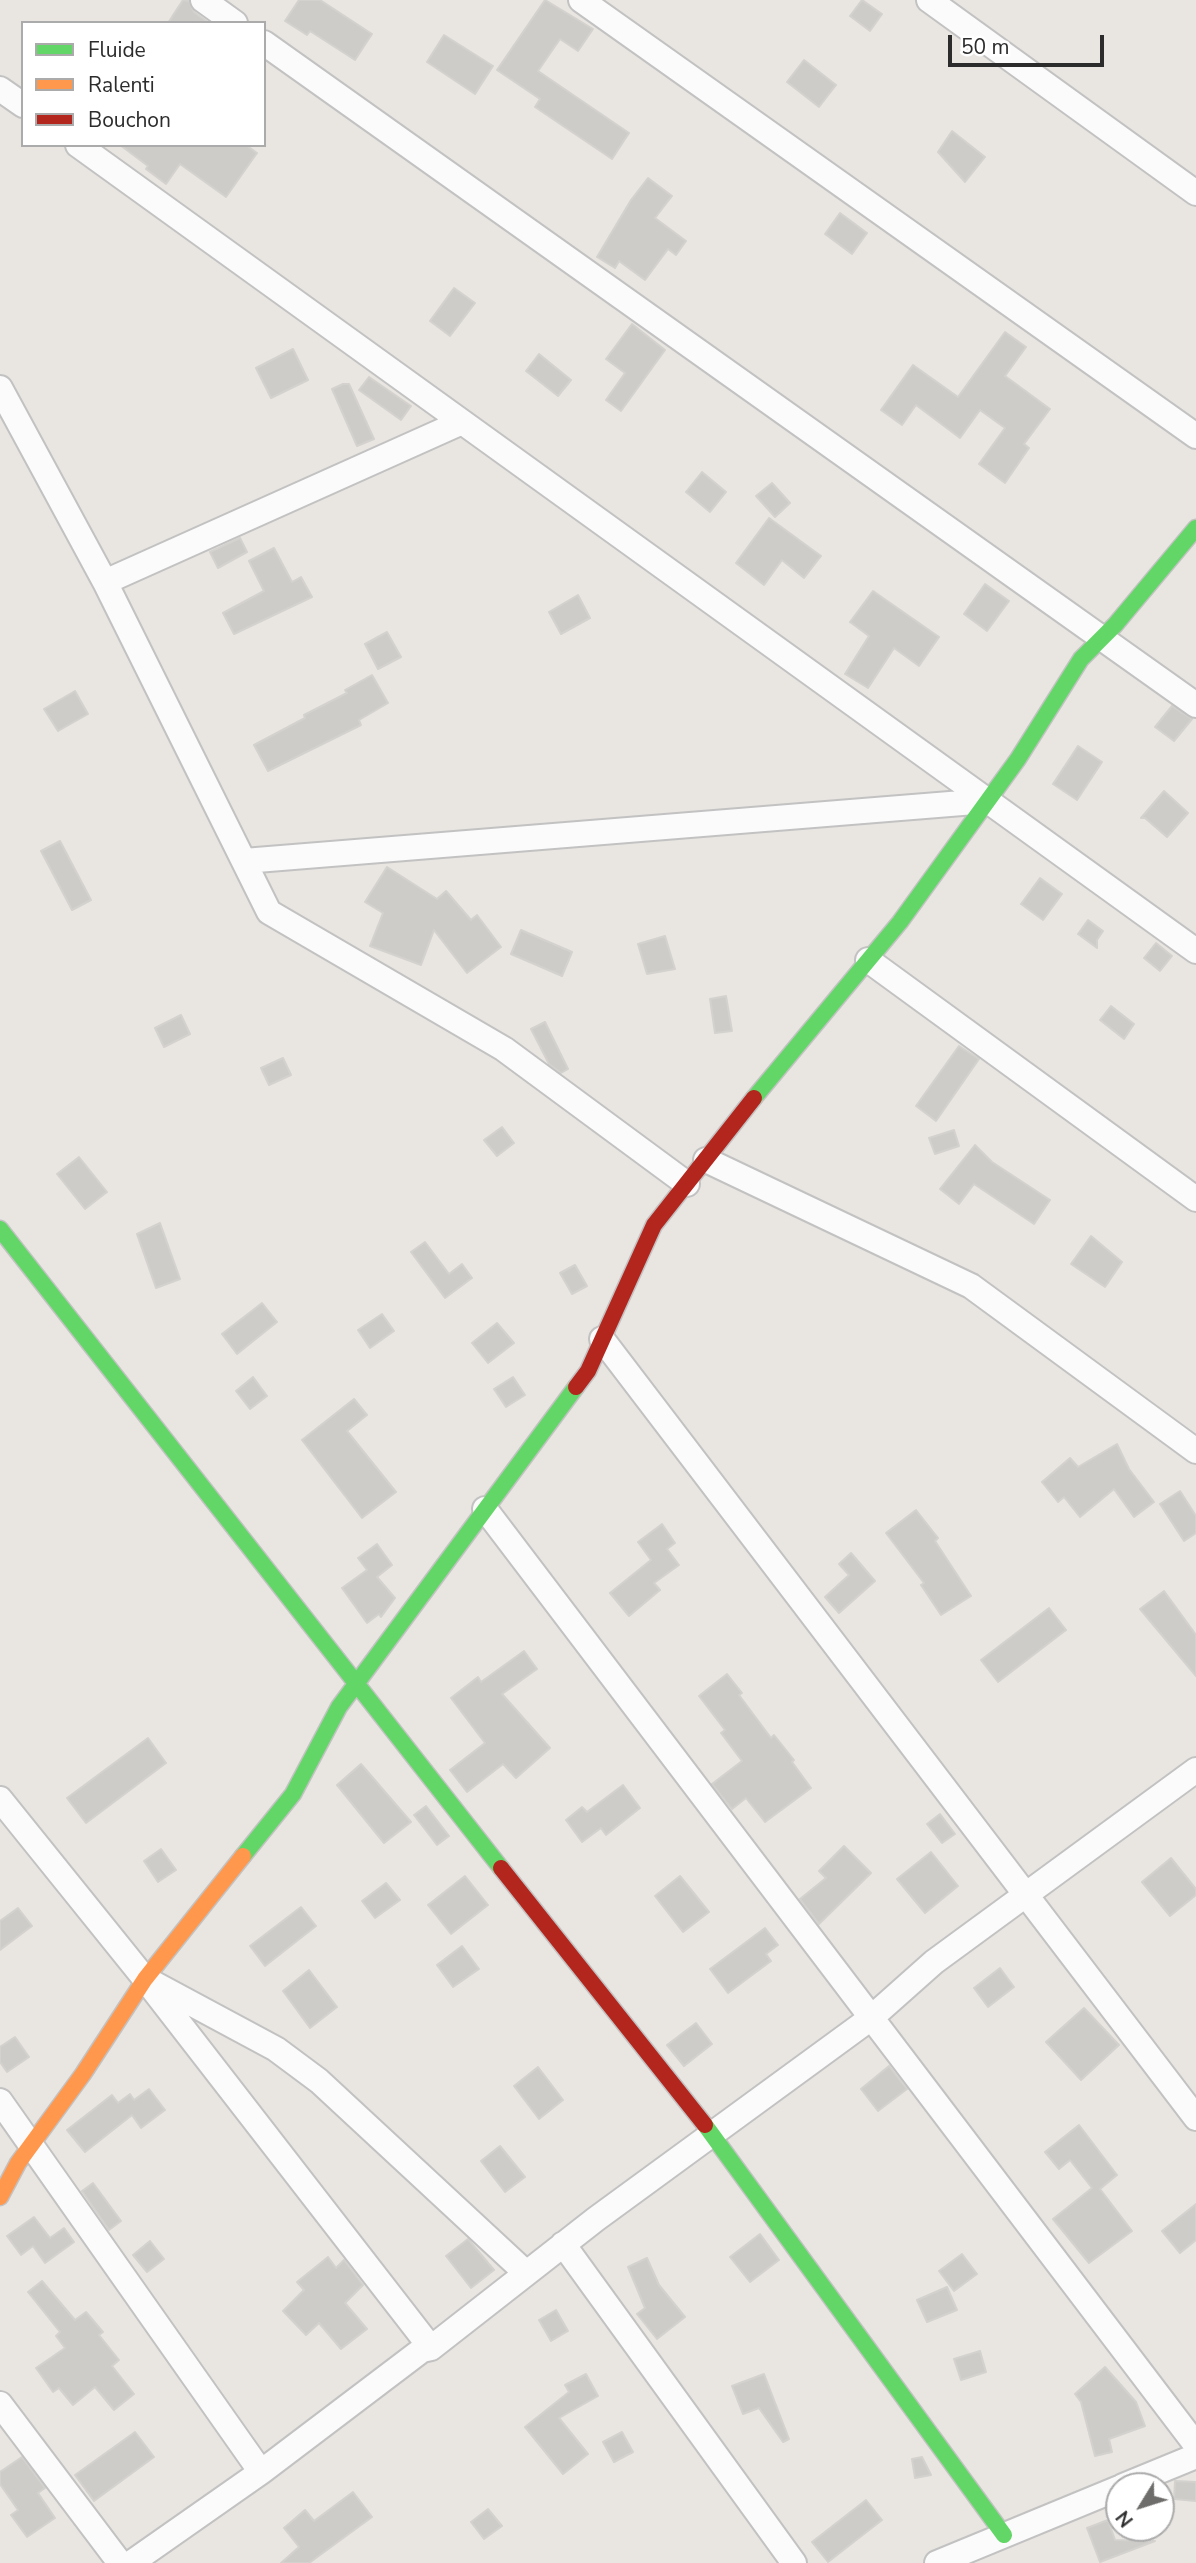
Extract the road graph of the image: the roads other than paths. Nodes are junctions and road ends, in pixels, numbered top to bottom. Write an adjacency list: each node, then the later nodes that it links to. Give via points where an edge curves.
1 (203, 0): 4 (street)
2 (581, 0): 12 (street)
3 (929, 0): 9 (street)
4 (232, 21)
5 (266, 44): 15 (street)
6 (0, 89): 7 (street)
7 (21, 104)
8 (81, 147): 11 (street)
9 (1196, 193)
10 (0, 388): 14 (street)
11 (462, 422): 14 (street); 17 (street)
12 (1196, 436)
13 (1196, 528): 15 (street)
14 (105, 582): 18 (street)
15 (1102, 638): 16 (street); 17 (street, via 1081,659)
16 (1196, 705)
17 (987, 801): 18 (street); 19 (street); 20 (street)
18 (244, 861): 22 (street, via 269,912 504,1049)
19 (1196, 951)
20 (868, 960): 21 (street); 23 (street)
21 (706, 1160): 22 (street); 26 (street, via 971,1286)
22 (687, 1184): 25 (street, via 654,1225)
23 (1196, 1199)
24 (0, 1229): 28 (street)
25 (602, 1339): 27 (street, via 588,1371); 31 (street)
26 (1196, 1451)
27 (485, 1508): 28 (street); 33 (street)
28 (355, 1685): 32 (street, via 293,1794); 36 (street)
29 (1196, 1770): 31 (street)
30 (0, 1799): 32 (street)
31 (1027, 1894): 33 (street, via 934,1962); 35 (street)
32 (145, 1979): 37 (street); 40 (street, via 276,2049 319,2081); 41 (street)
33 (871, 2018): 36 (street); 43 (street)
34 (0, 2101): 37 (street)
35 (1196, 2118)
36 (712, 2134): 39 (street); 48 (street)
37 (33, 2143): 38 (street); 45 (street)
38 (0, 2197)
39 (563, 2244): 40 (street); 51 (street)
40 (525, 2272): 41 (street)
41 (431, 2348): 45 (street, via 422,2350)
42 (0, 2404): 49 (street)
43 (1196, 2445)
44 (1196, 2456): 46 (street)
45 (261, 2472): 50 (street)
46 (1157, 2472)
47 (1105, 2494): 48 (street)
48 (1004, 2535): 52 (street)
49 (120, 2563)
50 (131, 2563)
51 (794, 2563)
52 (937, 2563)

